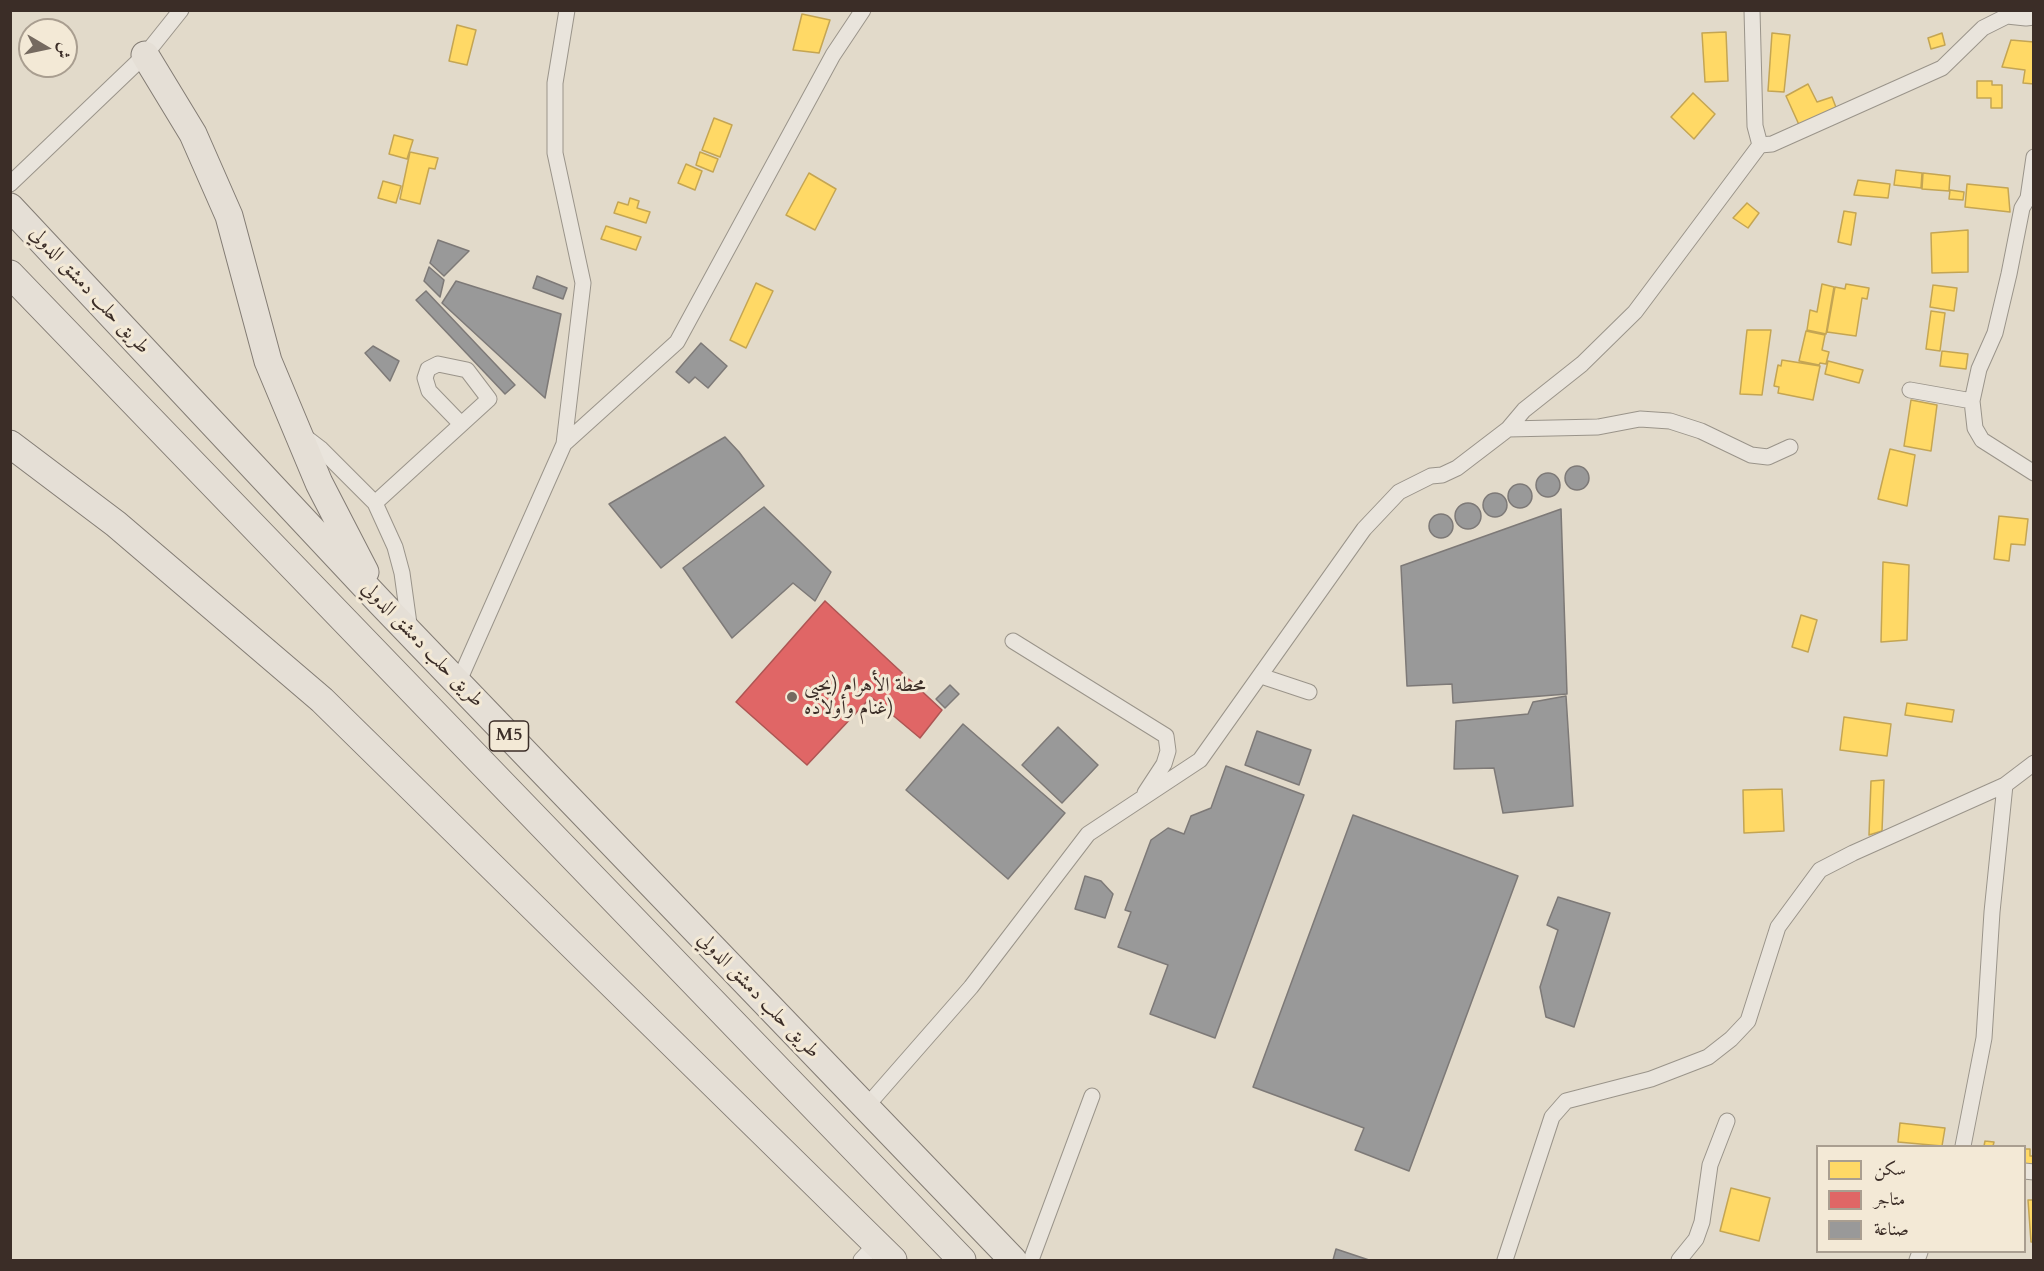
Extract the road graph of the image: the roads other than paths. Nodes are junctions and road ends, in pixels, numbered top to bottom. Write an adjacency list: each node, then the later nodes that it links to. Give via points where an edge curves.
1 (181, 10): 7 (street)
2 (567, 10): 20 (street, via 555,83 555,153 583,283)
3 (863, 10): 20 (street, via 833,55 678,342)
4 (1752, 10): 8 (street, via 1755,126)
5 (2007, 13): 6 (street); 8 (street, via 1983,28 1942,68 1772,144)
6 (2034, 17)
7 (145, 55): 10 (street); 18 (highway, via 193,134 229,216 268,362)
8 (1761, 145): 17 (street, via 1635,312 1582,364 1524,410)
9 (2034, 157): 11 (street)
10 (10, 184)
11 (2031, 197): 15 (street, via 2022,208 1995,333 1979,369)
12 (10, 207): 24 (highway, طريق حلب دمشق الدولي / M5)
13 (10, 274): 38 (highway, طريق حلب دمشق الدولي / M5)
14 (1910, 390): 15 (street)
15 (1972, 401): 22 (street, via 1975,428 1982,440)
16 (461, 424): 23 (street)
17 (1508, 429): 21 (street, via 1598,427 1640,419 1670,421 1701,431 1751,455 1768,457); 27 (street, via 1456,468 1399,492 1364,529)
18 (297, 432): 23 (street); 24 (highway)
19 (10, 444): 37 (highway, via 116,524 322,700 621,991)
20 (564, 444): 28 (street)
21 (1790, 447)
22 (2034, 473)
23 (375, 503): 25 (street, via 395,547)
24 (380, 602): 25 (highway, طريق حلب دمشق الدولي / M5)
25 (411, 634): 28 (highway, طريق حلب دمشق الدولي / M5)
26 (1013, 641): 32 (street, via 1166,736 1168,751 1164,764)
27 (1261, 676): 29 (street); 32 (street, via 1200,760)
28 (458, 683): 34 (highway, طريق حلب دمشق الدولي / M5)
29 (1309, 692)
30 (2034, 764): 31 (street)
31 (2005, 785): 36 (street, via 1984,1038); 41 (street, via 1820,870 1778,927 1748,1021 1708,1057 1651,1079 1566,1101 1552,1117)
32 (1142, 798): 34 (street, via 1088,834 971,987)
33 (1092, 1096): 40 (street)
34 (865, 1108): 39 (highway, طريق حلب دمشق الدولي / M5)
35 (1727, 1121): 42 (street, via 1710,1165 1702,1222 1696,1239)
36 (1963, 1145)
37 (877, 1255)
38 (962, 1260)
39 (1013, 1260)
40 (1031, 1260)
41 (1505, 1260)
42 (1679, 1260)

